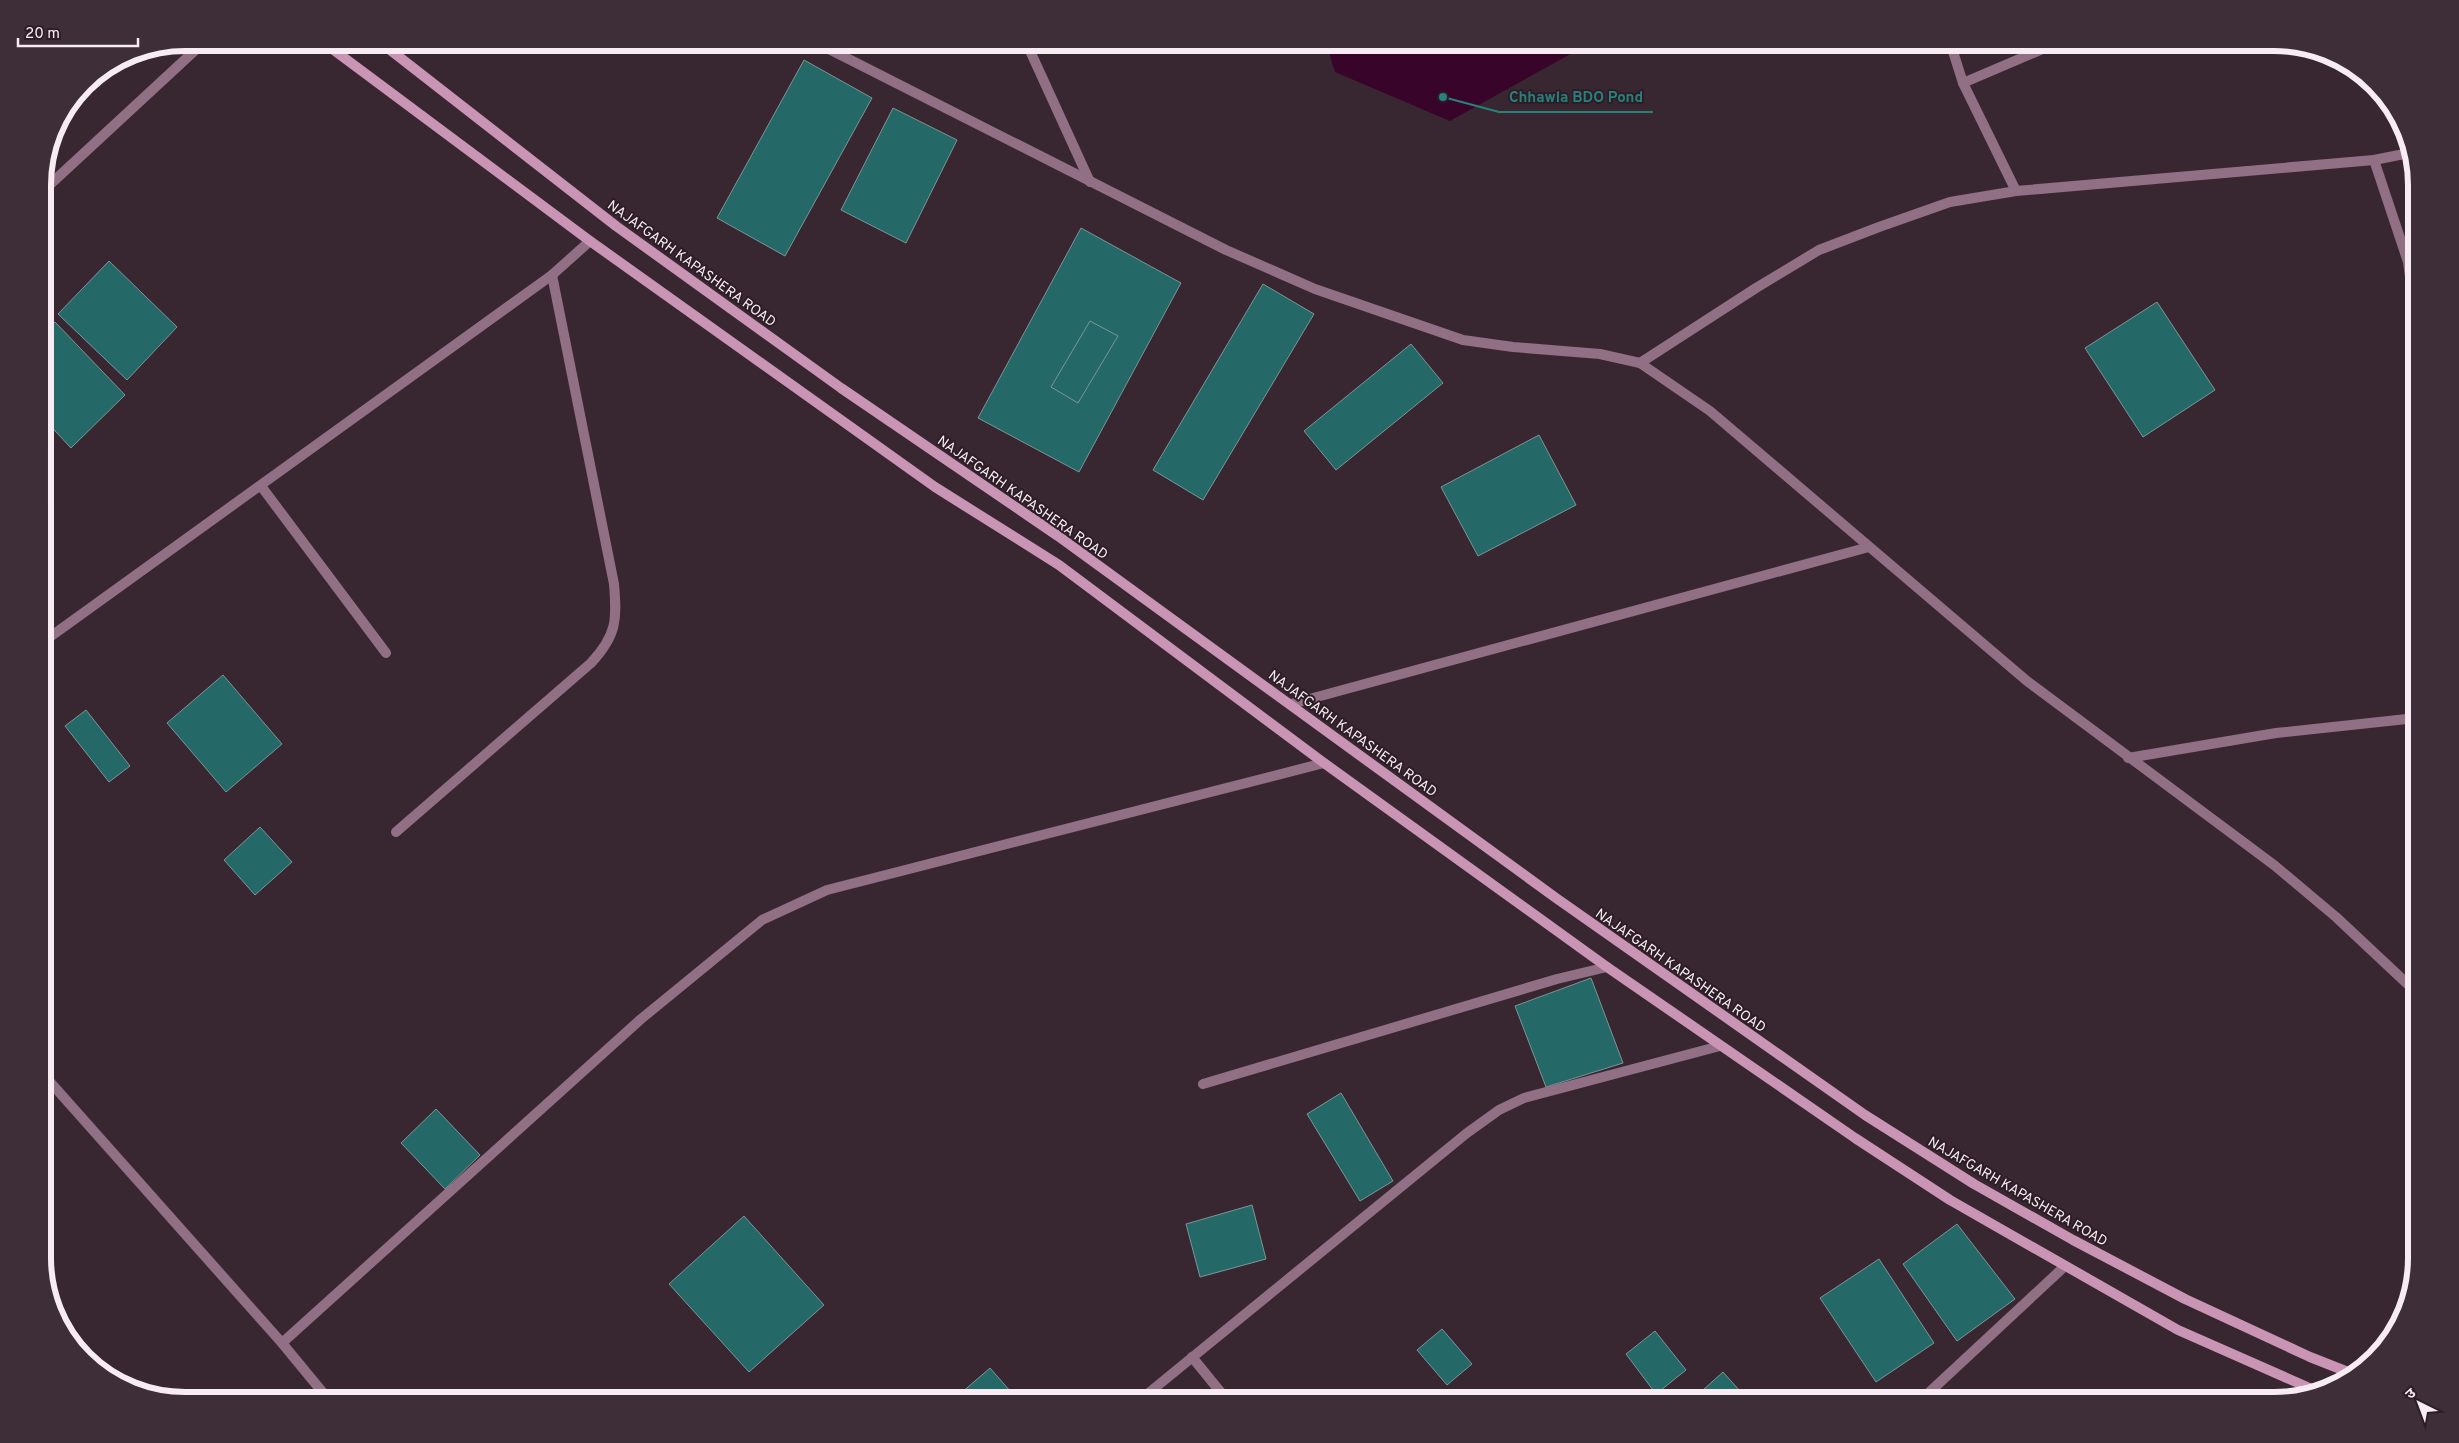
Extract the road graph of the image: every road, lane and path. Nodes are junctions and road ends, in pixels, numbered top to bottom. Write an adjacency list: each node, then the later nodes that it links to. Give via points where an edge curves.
1 (194, 51): 12 (street)
2 (335, 51): 14 (main road)
3 (392, 51): 22 (main road, NAJAFGARH KAPASHERA ROAD, via 616,226)
4 (833, 51): 11 (street)
5 (1030, 51): 11 (street)
6 (1953, 51): 8 (street)
7 (2037, 51): 8 (street)
8 (1963, 82): 13 (street)
9 (2404, 154): 10 (street)
10 (2374, 160): 13 (street); 15 (street)
11 (1090, 182): 17 (street, via 1226,250 1315,289 1390,316 1463,340 1513,348 1600,354)
12 (52, 183)
13 (2016, 191): 17 (street, via 1950,202 1820,250)
14 (590, 241): 16 (street); 25 (main road, via 936,488 1059,565)
15 (2407, 249)
16 (552, 275): 18 (street); 26 (street, via 614,584 616,609 612,637 591,663)
17 (1640, 363): 19 (street, via 1710,411)
18 (261, 486): 20 (street); 21 (street)
19 (1869, 547): 22 (street); 24 (street, via 2027,681)
20 (52, 636)
21 (386, 653)
22 (1291, 704): 35 (main road, NAJAFGARH KAPASHERA ROAD, via 1556,898 1865,1115 1974,1184 2185,1299)
23 (2408, 719): 24 (street, via 2276,733)
24 (2128, 758): 28 (street, via 2274,865)
25 (1324, 763): 27 (main road); 33 (street, via 827,890 762,920 612,1044)
26 (396, 832)
27 (1607, 966): 29 (main road); 31 (street)
28 (2408, 984)
29 (1720, 1046): 32 (main road, via 1950,1200); 34 (street, via 1524,1098 1499,1110)
30 (52, 1084): 33 (street)
31 (1203, 1084)
32 (2065, 1266): 36 (main road, via 2178,1330); 40 (street)
33 (282, 1343): 37 (street)
34 (1192, 1357): 38 (street); 39 (street)
35 (2345, 1371)
36 (2307, 1387)
37 (322, 1392)
38 (1150, 1392)
39 (1220, 1392)
40 (1930, 1392)

